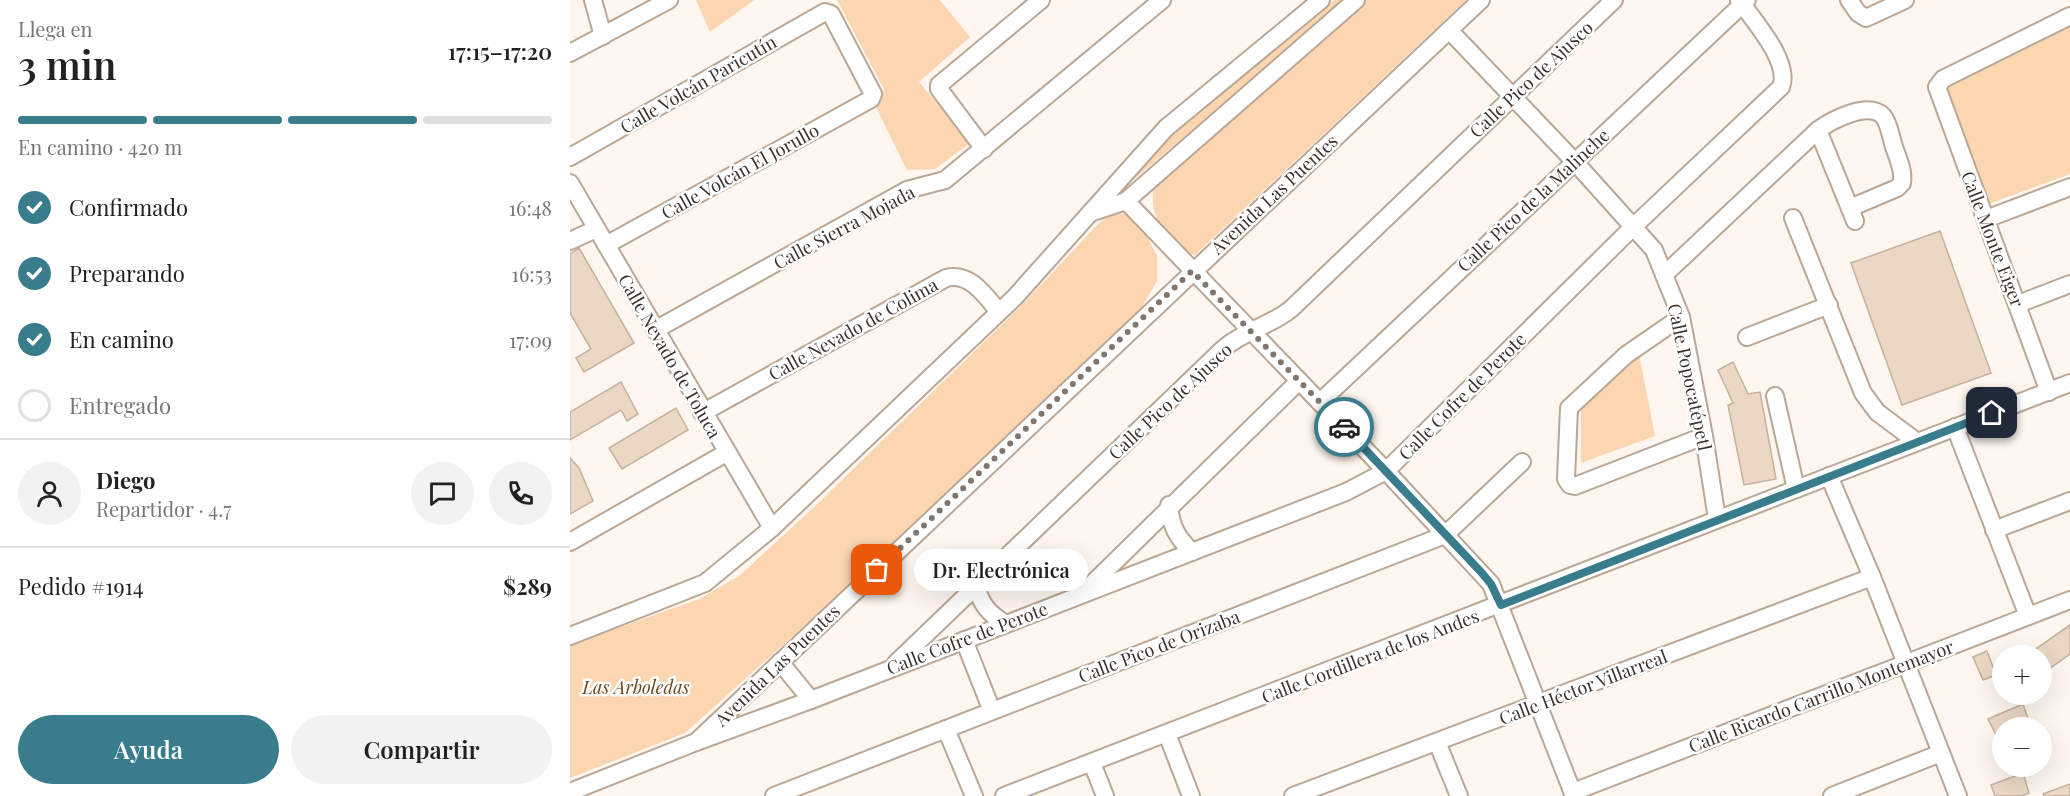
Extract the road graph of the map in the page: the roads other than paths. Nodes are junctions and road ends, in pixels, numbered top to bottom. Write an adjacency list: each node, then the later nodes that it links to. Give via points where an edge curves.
1 (593, 0): 14 (street)
2 (669, 0): 14 (street)
3 (1041, 0): 19 (street, via 939,85)
4 (1162, 0): 19 (street, Calle Sierra Mojada)
5 (1321, 0): 25 (street, via 1166,128)
6 (1356, 0): 24 (street)
7 (1481, 0): 13 (street, Avenida Las Puentes)
8 (1614, 0): 16 (street, Calle Pico de Ajusco)
9 (1849, 0): 10 (street, via 1862,16 1871,17)
10 (1905, 0)
11 (1743, 1): 21 (street, Calle Pico de la Malinche); 28 (street, Calle Cofre de Perote, via 1780,61 1784,76 1781,87)
12 (2070, 16): 27 (street, Calle Monte Eiger, via 1942,79 1937,87)
13 (1449, 30): 16 (street, Calle Popocatépetl); 32 (street, Avenida Las Puentes)
14 (603, 36): 15 (street)
15 (570, 53)
16 (1512, 96): 21 (street, Calle Popocatépetl); 40 (street, Calle Pico de Ajusco, via 1291,309)
17 (874, 97): 20 (street, Calle Volcán Paricutín, via 827,11); 31 (street, Calle Volcán El Jorullo)
18 (1818, 130): 18 (street, via 1852,215 1902,183 1886,121 1877,112 1848,115); 33 (street)
19 (984, 149): 39 (street, Calle Sierra Mojada, via 945,180 907,190)
20 (570, 158)
21 (1574, 161): 28 (street, Calle Popocatépetl); 46 (street, Calle Pico de la Malinche)
22 (570, 183): 29 (street, Calle Nevado de Toluca)
23 (2070, 187): 27 (street)
24 (1126, 201): 25 (street); 32 (street)
25 (1093, 212): 37 (street)
26 (1793, 218): 36 (street)
27 (1986, 219): 35 (street, Calle Monte Eiger)
28 (1634, 227): 33 (street, Calle Popocatépetl, via 1654,250); 53 (street, Calle Cofre de Perote)
29 (596, 228): 30 (street); 31 (street, Calle Nevado de Toluca)
30 (570, 241)
31 (606, 245): 39 (street, Calle Nevado de Toluca)
32 (1192, 271): 40 (street); 73 (street, Avenida Las Puentes)
33 (1664, 275): 38 (street, Calle Popocatépetl)
34 (2070, 284): 35 (street)
35 (2018, 304): 44 (street, Calle Monte Eiger)
36 (1829, 305): 41 (street); 50 (street, via 1868,401)
37 (999, 312): 47 (street, Calle Nevado de Colima, via 968,280 946,278); 59 (street)
38 (1680, 317): 49 (street, Calle Popocatépetl); 49 (street, via 1626,355 1569,408 1566,479 1575,486)
39 (655, 330): 47 (street, Calle Nevado de Toluca)
40 (1253, 332): 42 (street); 65 (street, Calle Pico de Ajusco, via 1227,345)
41 (1747, 337)
42 (1299, 381): 46 (street); 57 (street)
43 (2070, 383): 44 (street, Calle Cordillera de los Andes)
44 (2049, 392): 48 (street, Calle Cordillera de los Andes)
45 (1775, 396): 55 (street)
46 (1320, 402): 53 (street)
47 (702, 413): 51 (street, Calle Nevado de Toluca)
48 (1955, 427): 50 (street, Calle Cordillera de los Andes); 60 (street)
49 (1704, 436): 58 (street, Calle Popocatépetl)
50 (1917, 442): 54 (street, Calle Cordillera de los Andes)
51 (726, 453): 59 (street, Calle Nevado de Toluca); 62 (street)
52 (1522, 462): 61 (street, Calle Pico de Orizaba)
53 (1386, 471): 61 (street); 63 (street, Calle Cofre de Perote, via 1346,492)
54 (1829, 476): 55 (street, Calle Cordillera de los Andes); 64 (street)
55 (1796, 489): 58 (street, Calle Cordillera de los Andes)
56 (2070, 501): 60 (street)
57 (1169, 505): 63 (street, via 1174,532); 66 (street)
58 (1717, 519): 68 (street, Calle Cordillera de los Andes)
59 (772, 528): 71 (street, via 705,584)
60 (1994, 530): 69 (street)
61 (1445, 535): 68 (street, via 1491,584); 78 (street, Calle Pico de Orizaba)
62 (570, 542)
63 (1192, 552): 66 (street, Calle Cofre de Perote)
64 (1872, 578): 74 (street); 77 (street, Calle Héctor Villarreal)
65 (976, 584): 70 (street, via 988,612); 75 (street, Calle Pico de Ajusco)
66 (1083, 593): 70 (street, Calle Cofre de Perote)
67 (2070, 600): 69 (street, Calle Ricardo Carrillo Montemayor)
68 (1501, 605): 77 (street); 80 (street, Calle Cordillera de los Andes)
69 (2028, 616): 74 (street, Calle Ricardo Carrillo Montemayor)
70 (1006, 624): 72 (street, Calle Cofre de Perote)
71 (570, 636)
72 (964, 640): 75 (street, Calle Cofre de Perote); 78 (street)
73 (780, 662): 76 (street); 81 (street, Avenida Las Puentes)
74 (1907, 664): 83 (street); 87 (street, Calle Ricardo Carrillo Montemayor)
75 (891, 667): 76 (street, Calle Cofre de Perote)
76 (811, 700): 81 (street, Calle Cofre de Perote)
77 (1538, 703): 82 (street, Calle Héctor Villarreal); 87 (street)
78 (992, 711): 79 (street, Calle Pico de Orizaba)
79 (946, 729): 88 (street, Calle Pico de Orizaba); 89 (street)
80 (1167, 734): 84 (street, Calle Cordillera de los Andes); 91 (street)
81 (696, 742): 85 (street, Avenida Las Puentes)
82 (1437, 742): 92 (street, Calle Héctor Villarreal); 93 (street)
83 (1941, 753): 94 (street); 95 (street)
84 (1092, 763): 86 (street, Calle Cordillera de los Andes); 90 (street)
85 (570, 792)
86 (1013, 794)
87 (1573, 794)
88 (774, 796)
89 (974, 796)
90 (1105, 796)
91 (1191, 796)
92 (1293, 796)
93 (1459, 796)
94 (1832, 796)
95 (1958, 796)

